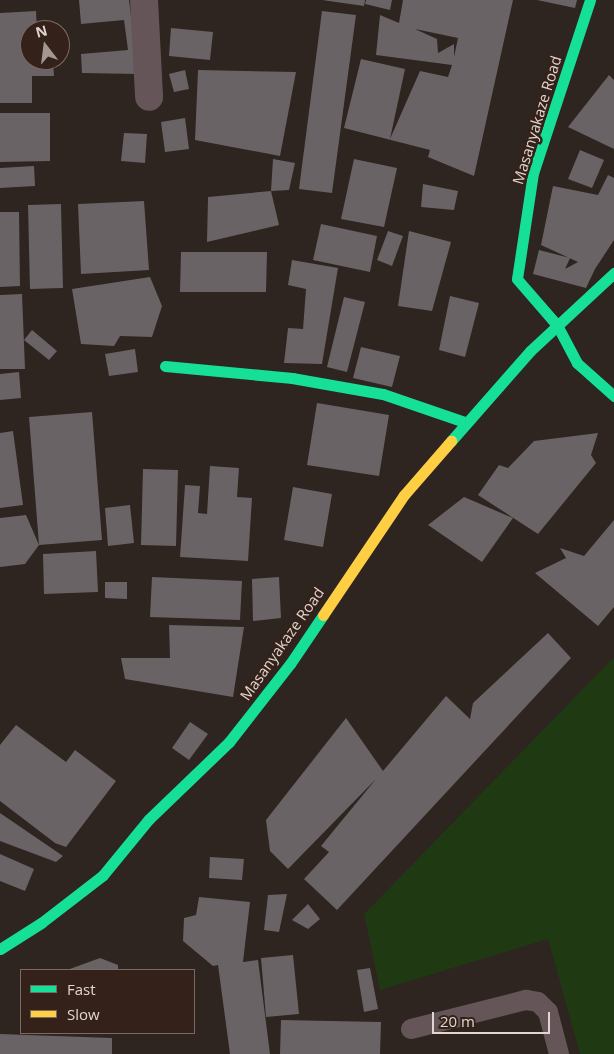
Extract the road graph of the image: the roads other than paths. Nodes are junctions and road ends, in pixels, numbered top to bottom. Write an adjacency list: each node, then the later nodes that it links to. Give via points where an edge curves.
1 (144, 0): 3 (street)
2 (590, 0): 5 (street, Masanyakaze Road, via 533,173 517,279)
3 (149, 98)
4 (614, 273): 5 (street, Masanyakaze Road)
5 (557, 325): 7 (street, Masanyakaze Road, via 577,363); 8 (street, Masanyakaze Road)
6 (165, 366): 8 (street, via 292,378 383,394)
7 (614, 396)
8 (465, 422): 9 (street, Masanyakaze Road, via 404,495 290,664 229,742 149,819 102,874 61,909)
9 (0, 950)
10 (411, 1029): 11 (lane, via 526,1000 538,1002 548,1012)
11 (559, 1054)

